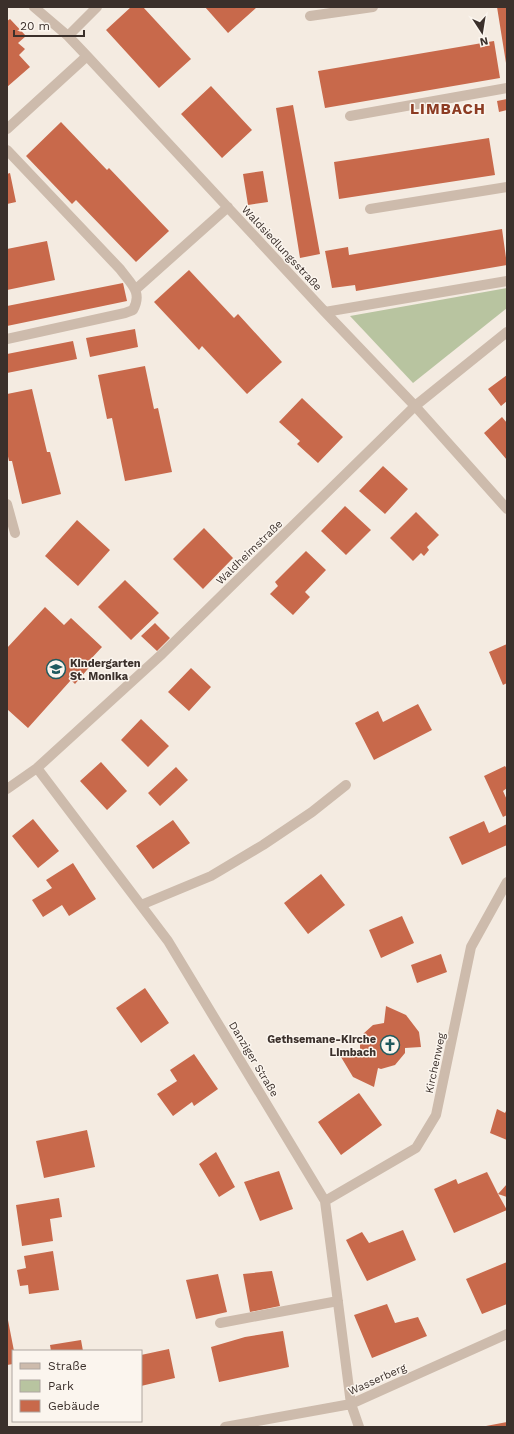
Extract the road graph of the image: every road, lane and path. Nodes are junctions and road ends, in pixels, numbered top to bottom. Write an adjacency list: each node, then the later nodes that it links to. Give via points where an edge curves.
1 (34, 7): 5 (street, Waldsiedlungsstraße)
2 (97, 7): 5 (street)
3 (373, 7): 4 (street)
4 (310, 16)
5 (68, 36): 6 (street, Waldsiedlungsstraße)
6 (87, 56): 9 (street); 12 (street, Waldsiedlungsstraße)
7 (507, 88): 8 (street)
8 (350, 116)
9 (7, 129)
10 (7, 150): 15 (street, via 120,269)
11 (507, 187): 13 (street)
12 (228, 207): 15 (street); 16 (street, Waldsiedlungsstraße)
13 (370, 209)
14 (507, 281): 16 (street)
15 (135, 290): 18 (street, via 138,300 133,310)
16 (325, 312): 19 (street, Waldsiedlungsstraße)
17 (507, 332): 19 (street, Waldheimstraße)
18 (7, 339)
19 (415, 406): 21 (street, Waldsiedlungsstraße); 23 (street, Waldheimstraße, via 162,654)
20 (7, 504): 22 (street)
21 (507, 509)
22 (16, 532)
23 (37, 768): 25 (street, Waldheimstraße); 27 (street, Danziger Straße)
24 (346, 785): 27 (street, via 312,812 231,865 211,876)
25 (7, 789)
26 (507, 882): 28 (street, Kirchenweg, via 471,947 436,1115 416,1148)
27 (140, 905): 28 (street, Danziger Straße, via 168,941)
28 (325, 1201): 29 (street, Danziger Straße)
29 (338, 1301): 30 (street); 32 (street, Danziger Straße)
30 (220, 1323)
31 (507, 1334): 32 (street, Wasserberg)
32 (351, 1404): 33 (street, Wasserberg); 34 (street, Danziger Straße)
33 (225, 1427)
34 (359, 1427)

